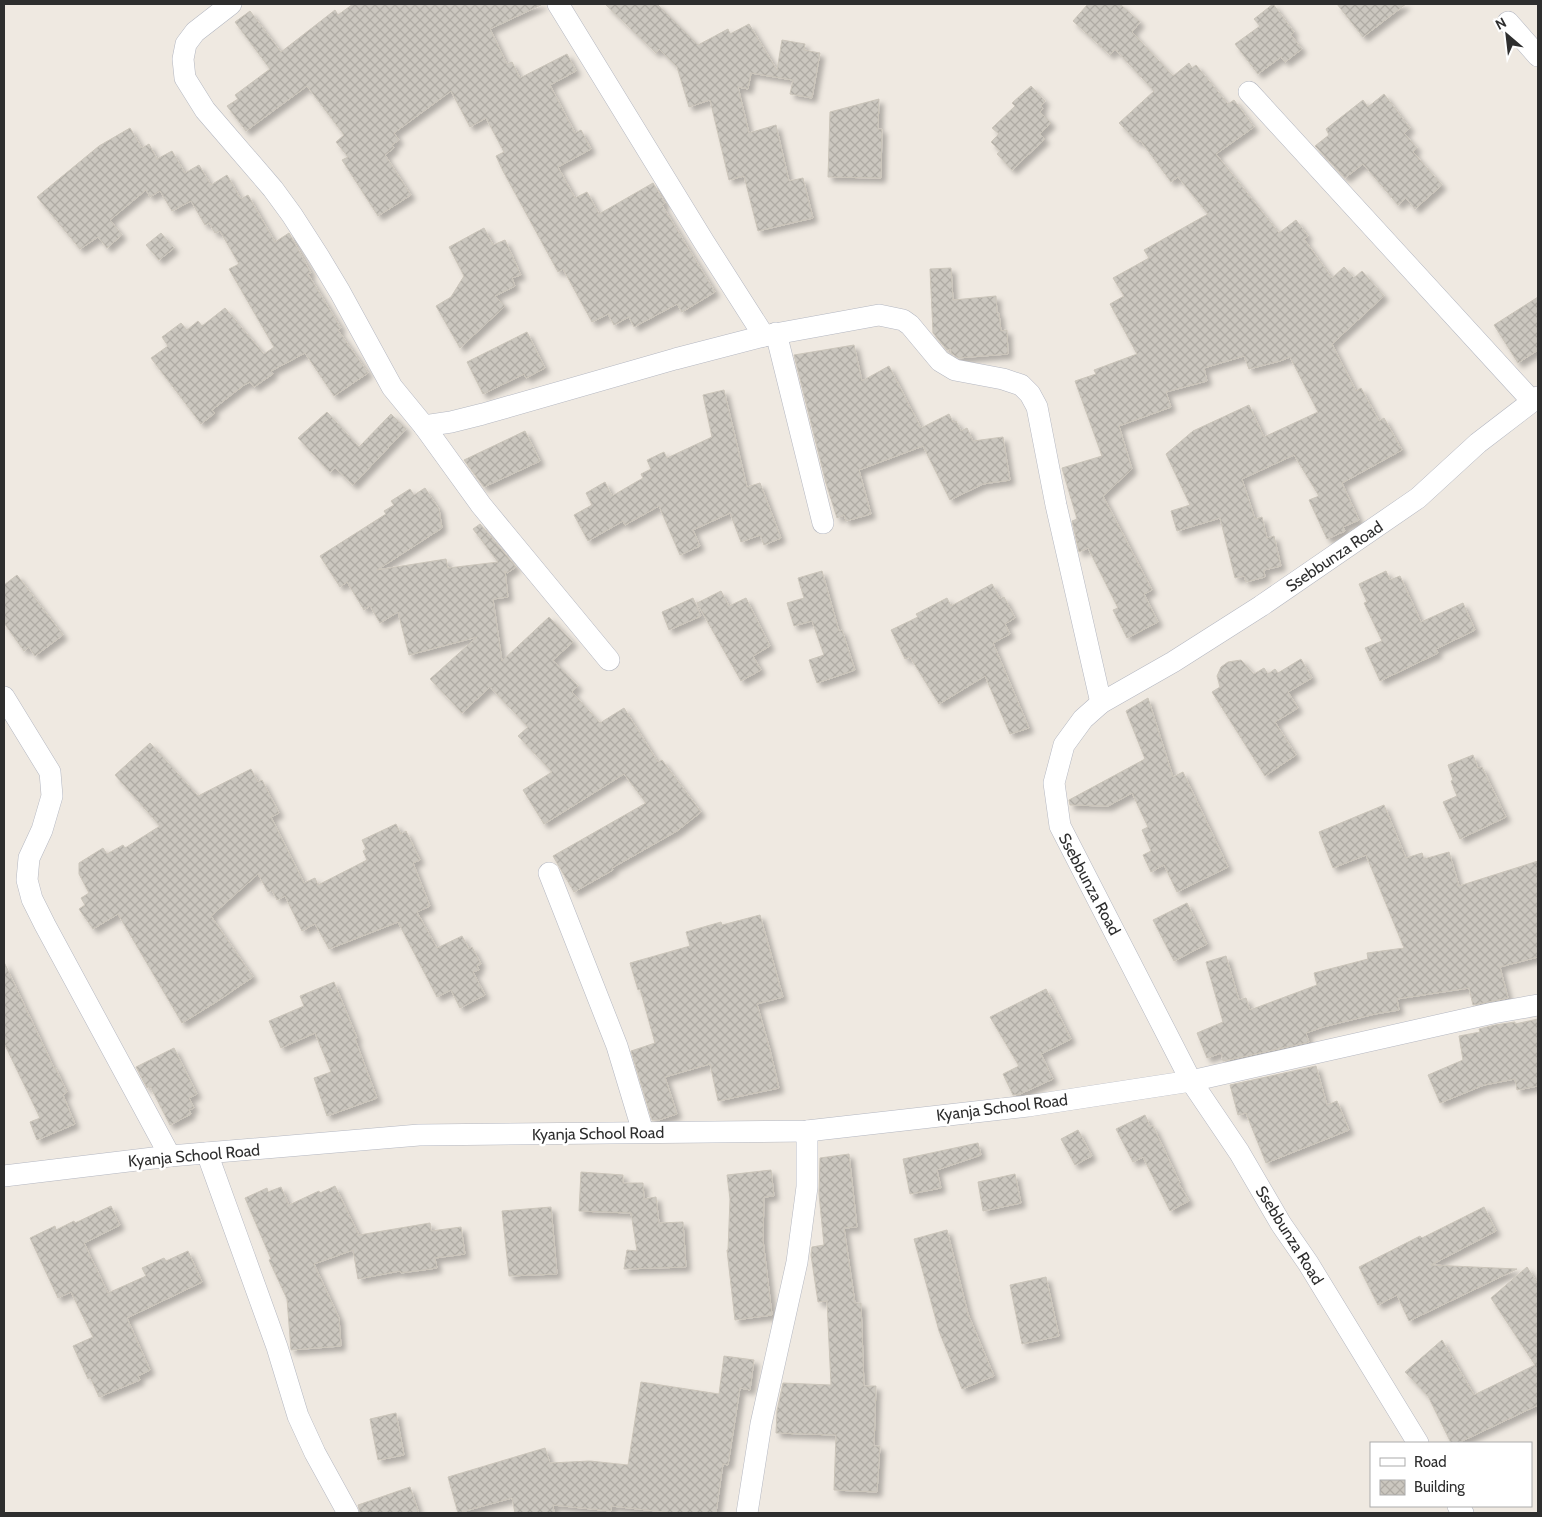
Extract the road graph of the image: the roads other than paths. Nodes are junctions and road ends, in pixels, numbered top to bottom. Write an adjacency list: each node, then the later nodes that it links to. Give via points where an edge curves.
1 (231, 4): 8 (street, via 195,32 186,44 183,59 185,78 205,110 273,188 292,215 332,278 392,387)
2 (558, 4): 6 (street, via 704,242)
3 (1508, 22): 4 (street)
4 (1538, 56)
5 (1249, 92): 7 (street)
6 (770, 335): 8 (street, via 483,414); 9 (street); 12 (street, via 879,315 903,320 940,361 955,370 1003,379 1021,385 1030,394 1037,408)
7 (1535, 399): 12 (street, Ssebbunza Road, via 1478,443 1418,498 1262,606 1173,662)
8 (424, 426): 10 (street, via 481,505)
9 (824, 523)
10 (609, 660)
11 (4, 697): 19 (street, via 50,772 52,796 42,830 28,858 27,880 32,899)
12 (1101, 702): 15 (street, Ssebbunza Road, via 1083,719 1064,746 1054,784 1060,826)
13 (549, 873): 17 (street, via 617,1046)
14 (1538, 1005): 15 (street, Kyanja School Road)
15 (1191, 1081): 16 (street, Kyanja School Road, via 1028,1106); 21 (street, Ssebbunza Road, via 1239,1152)
16 (807, 1131): 17 (street, Kyanja School Road); 23 (street, via 807,1187 797,1262 761,1424)
17 (643, 1132): 18 (street, Kyanja School Road, via 419,1135)
18 (207, 1152): 19 (street, Kyanja School Road); 22 (street, via 277,1347 298,1416)
19 (170, 1156): 20 (street, Kyanja School Road)
20 (4, 1176)
21 (1417, 1442)
22 (348, 1513)
23 (746, 1513)

